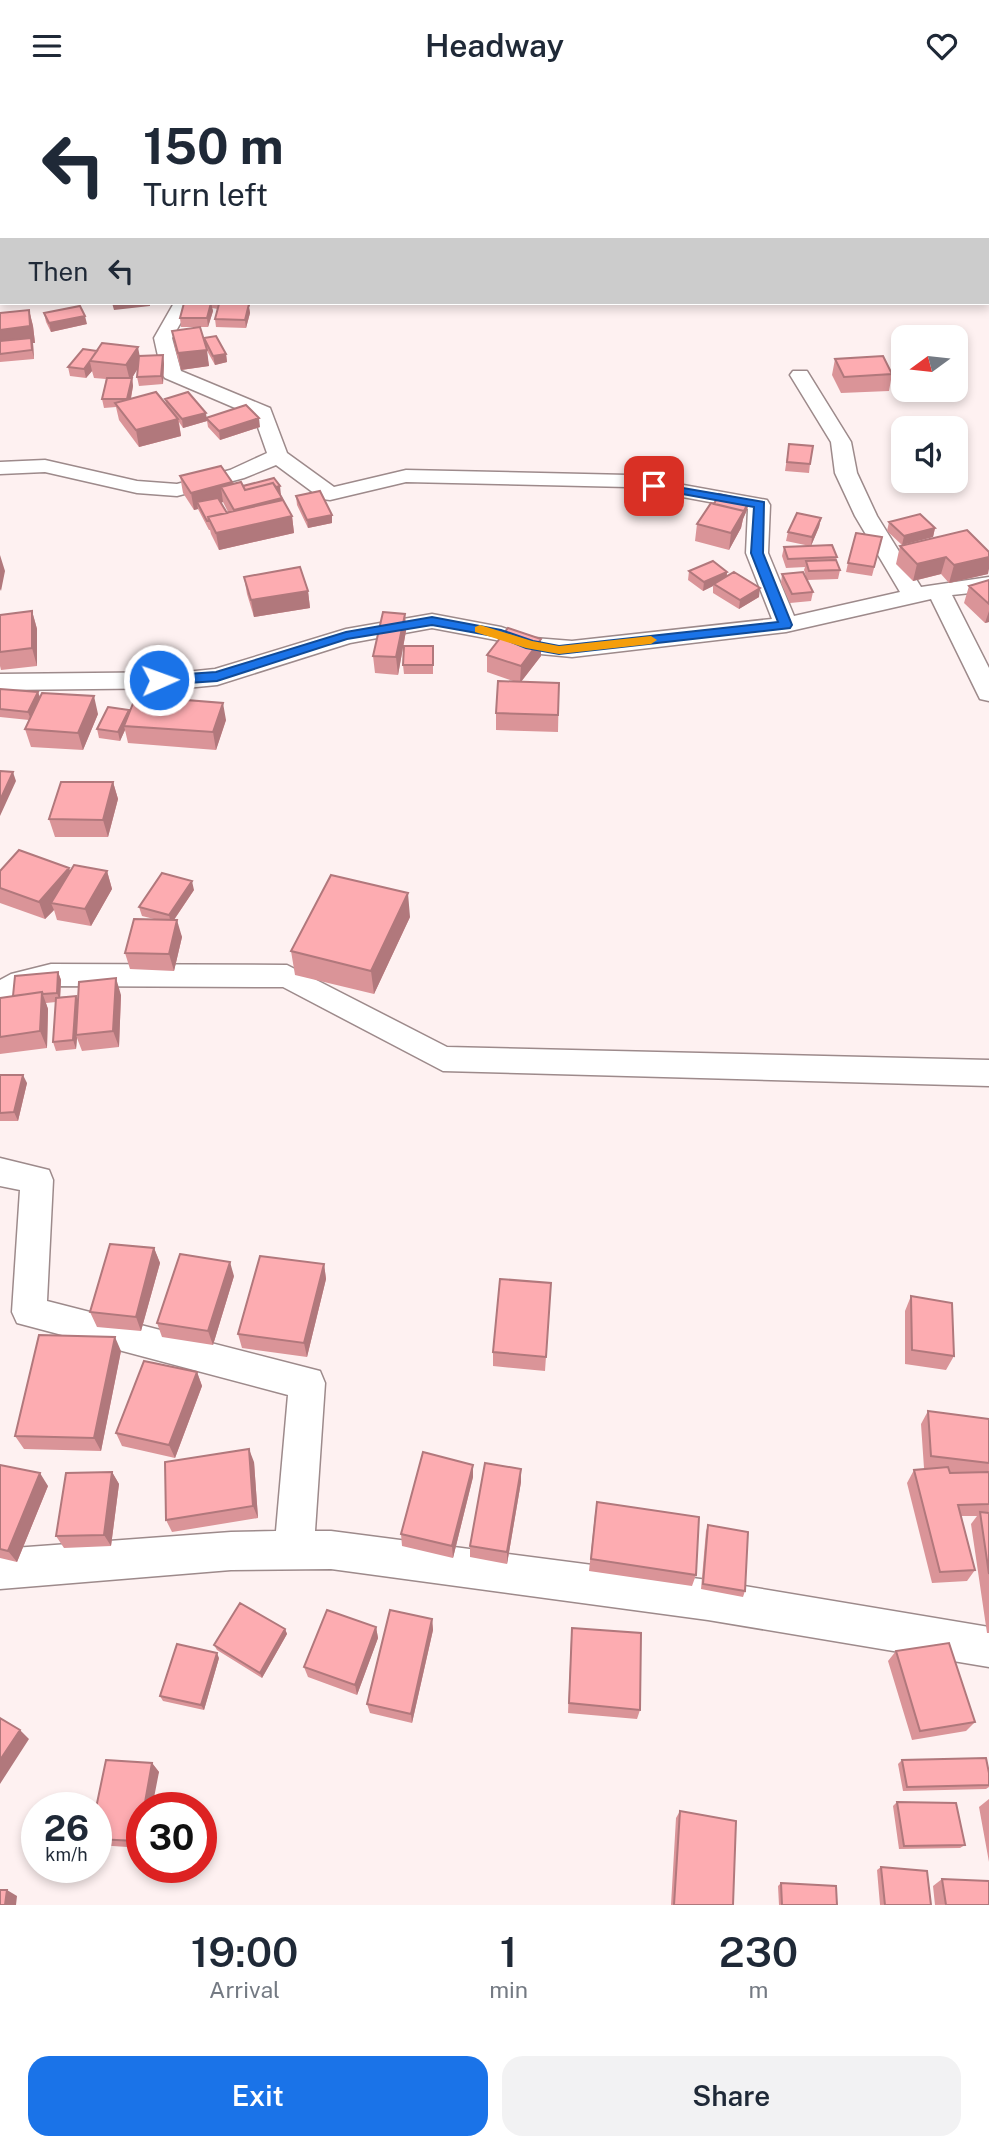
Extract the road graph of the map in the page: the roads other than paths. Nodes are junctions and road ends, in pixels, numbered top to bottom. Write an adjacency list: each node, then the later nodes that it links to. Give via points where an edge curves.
1 (182, 305): 3 (street, via 163,338 173,374 263,412)
2 (800, 375): 7 (street, via 841,442 846,473 866,516)
3 (278, 456): 4 (street, via 237,474 177,490 137,487 45,466); 8 (street, via 330,494 406,476 628,481 760,505 757,553)
4 (0, 468)
5 (989, 584): 6 (street)
6 (938, 590): 7 (street); 10 (street)
7 (914, 596): 8 (street)
8 (786, 625): 9 (street, via 559,650 432,621 346,636 217,677)
9 (0, 683)
10 (989, 693)
11 (0, 995): 12 (street, via 22,982 51,975 287,976 443,1059)
12 (989, 1073)
13 (0, 1171): 14 (street, via 37,1180 29,1312 307,1383)
14 (294, 1551): 15 (street, via 231,1551); 16 (street, via 331,1550 708,1600)
15 (0, 1569)
16 (989, 1647)

